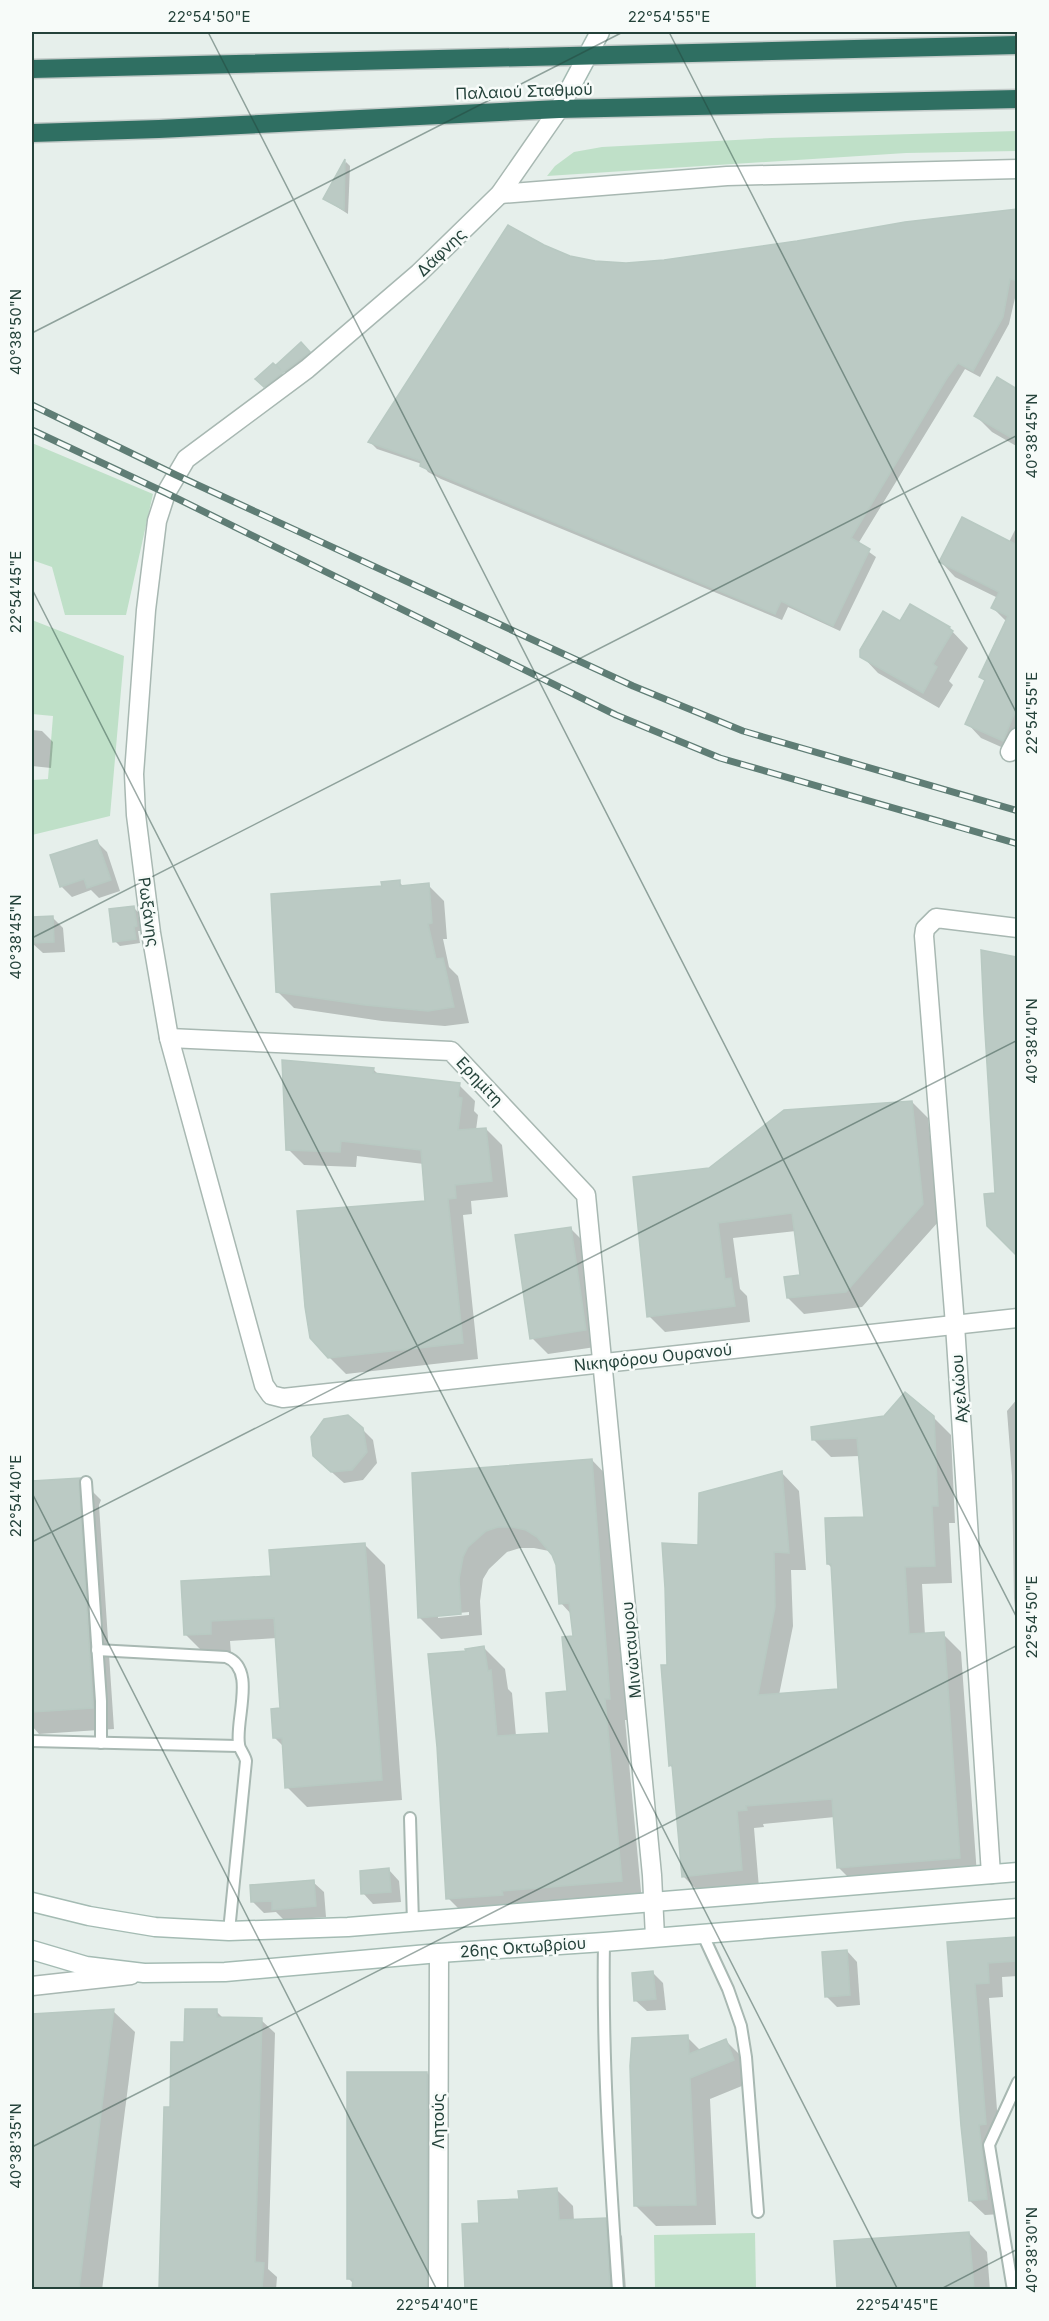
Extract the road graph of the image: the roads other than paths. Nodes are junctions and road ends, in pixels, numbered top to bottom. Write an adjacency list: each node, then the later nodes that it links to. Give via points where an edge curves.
1 (600, 32): 3 (street, Δάφνης)
2 (1017, 45): 3 (highway)
3 (588, 53): 4 (highway); 6 (street, Δάφνης)
4 (32, 69)
5 (1017, 99): 6 (highway, Παλαιού Σταθμού)
6 (559, 109): 7 (highway, Παλαιού Σταθμού); 9 (street, Δάφνης)
7 (32, 133)
8 (1017, 169): 9 (street, via 727,176)
9 (500, 194): 10 (street, Δάφνης, via 419,273 307,369)
10 (230, 426): 12 (street, Ρωξάνης, via 186,459 166,493 157,521 146,610 134,774 136,815)
11 (1017, 928): 14 (street, Αχελώου, via 936,918 925,929)
12 (169, 1038): 15 (street, Ερημίτη, via 451,1051 586,1195); 16 (street, Ρωξάνης, via 264,1385 272,1395)
13 (1017, 1318): 14 (street, Νικηφόρου Ουρανού)
14 (955, 1325): 15 (street, Νικηφόρου Ουρανού); 24 (street, Αχελώου)
15 (603, 1363): 16 (street, Νικηφόρου Ουρανού); 26 (street, Μινώταυρου)
16 (289, 1397)
17 (86, 1482): 18 (lane)
18 (97, 1650): 20 (lane); 21 (lane, via 234,1660 242,1671)
19 (32, 1741): 20 (lane)
20 (101, 1743): 21 (lane)
21 (238, 1746): 30 (lane, via 246,1761)
22 (410, 1818): 29 (lane)
23 (1017, 1872): 24 (street, 26ης Οκτωβρίου)
24 (991, 1874): 26 (street, 26ης Οκτωβρίου)
25 (32, 1902): 30 (street, 26ης Οκτωβρίου, via 155,1927)
26 (653, 1902): 29 (street, 26ης Οκτωβρίου); 32 (street, Μινώταυρου)
27 (1017, 1908): 28 (lane); 31 (street, 26ης Οκτωβρίου)
28 (1017, 1914)
29 (413, 1923): 30 (street, 26ης Οκτωβρίου)
30 (229, 1931)
31 (702, 1933): 32 (street, 26ης Οκτωβρίου); 39 (lane, via 741,2026)
32 (655, 1937): 33 (street, 26ης Οκτωβρίου)
33 (604, 1942): 35 (street, 26ης Οκτωβρίου); 41 (lane, via 608,2146)
34 (32, 1950): 36 (street, 26ης Οκτωβρίου, via 86,1966)
35 (439, 1953): 36 (street, 26ης Οκτωβρίου, via 225,1972); 40 (street, Λητούς)
36 (144, 1973): 37 (street)
37 (32, 1986)
38 (1017, 2082): 42 (lane, via 989,2145)
39 (758, 2212)
40 (438, 2289)
41 (618, 2289)
42 (1013, 2289)

